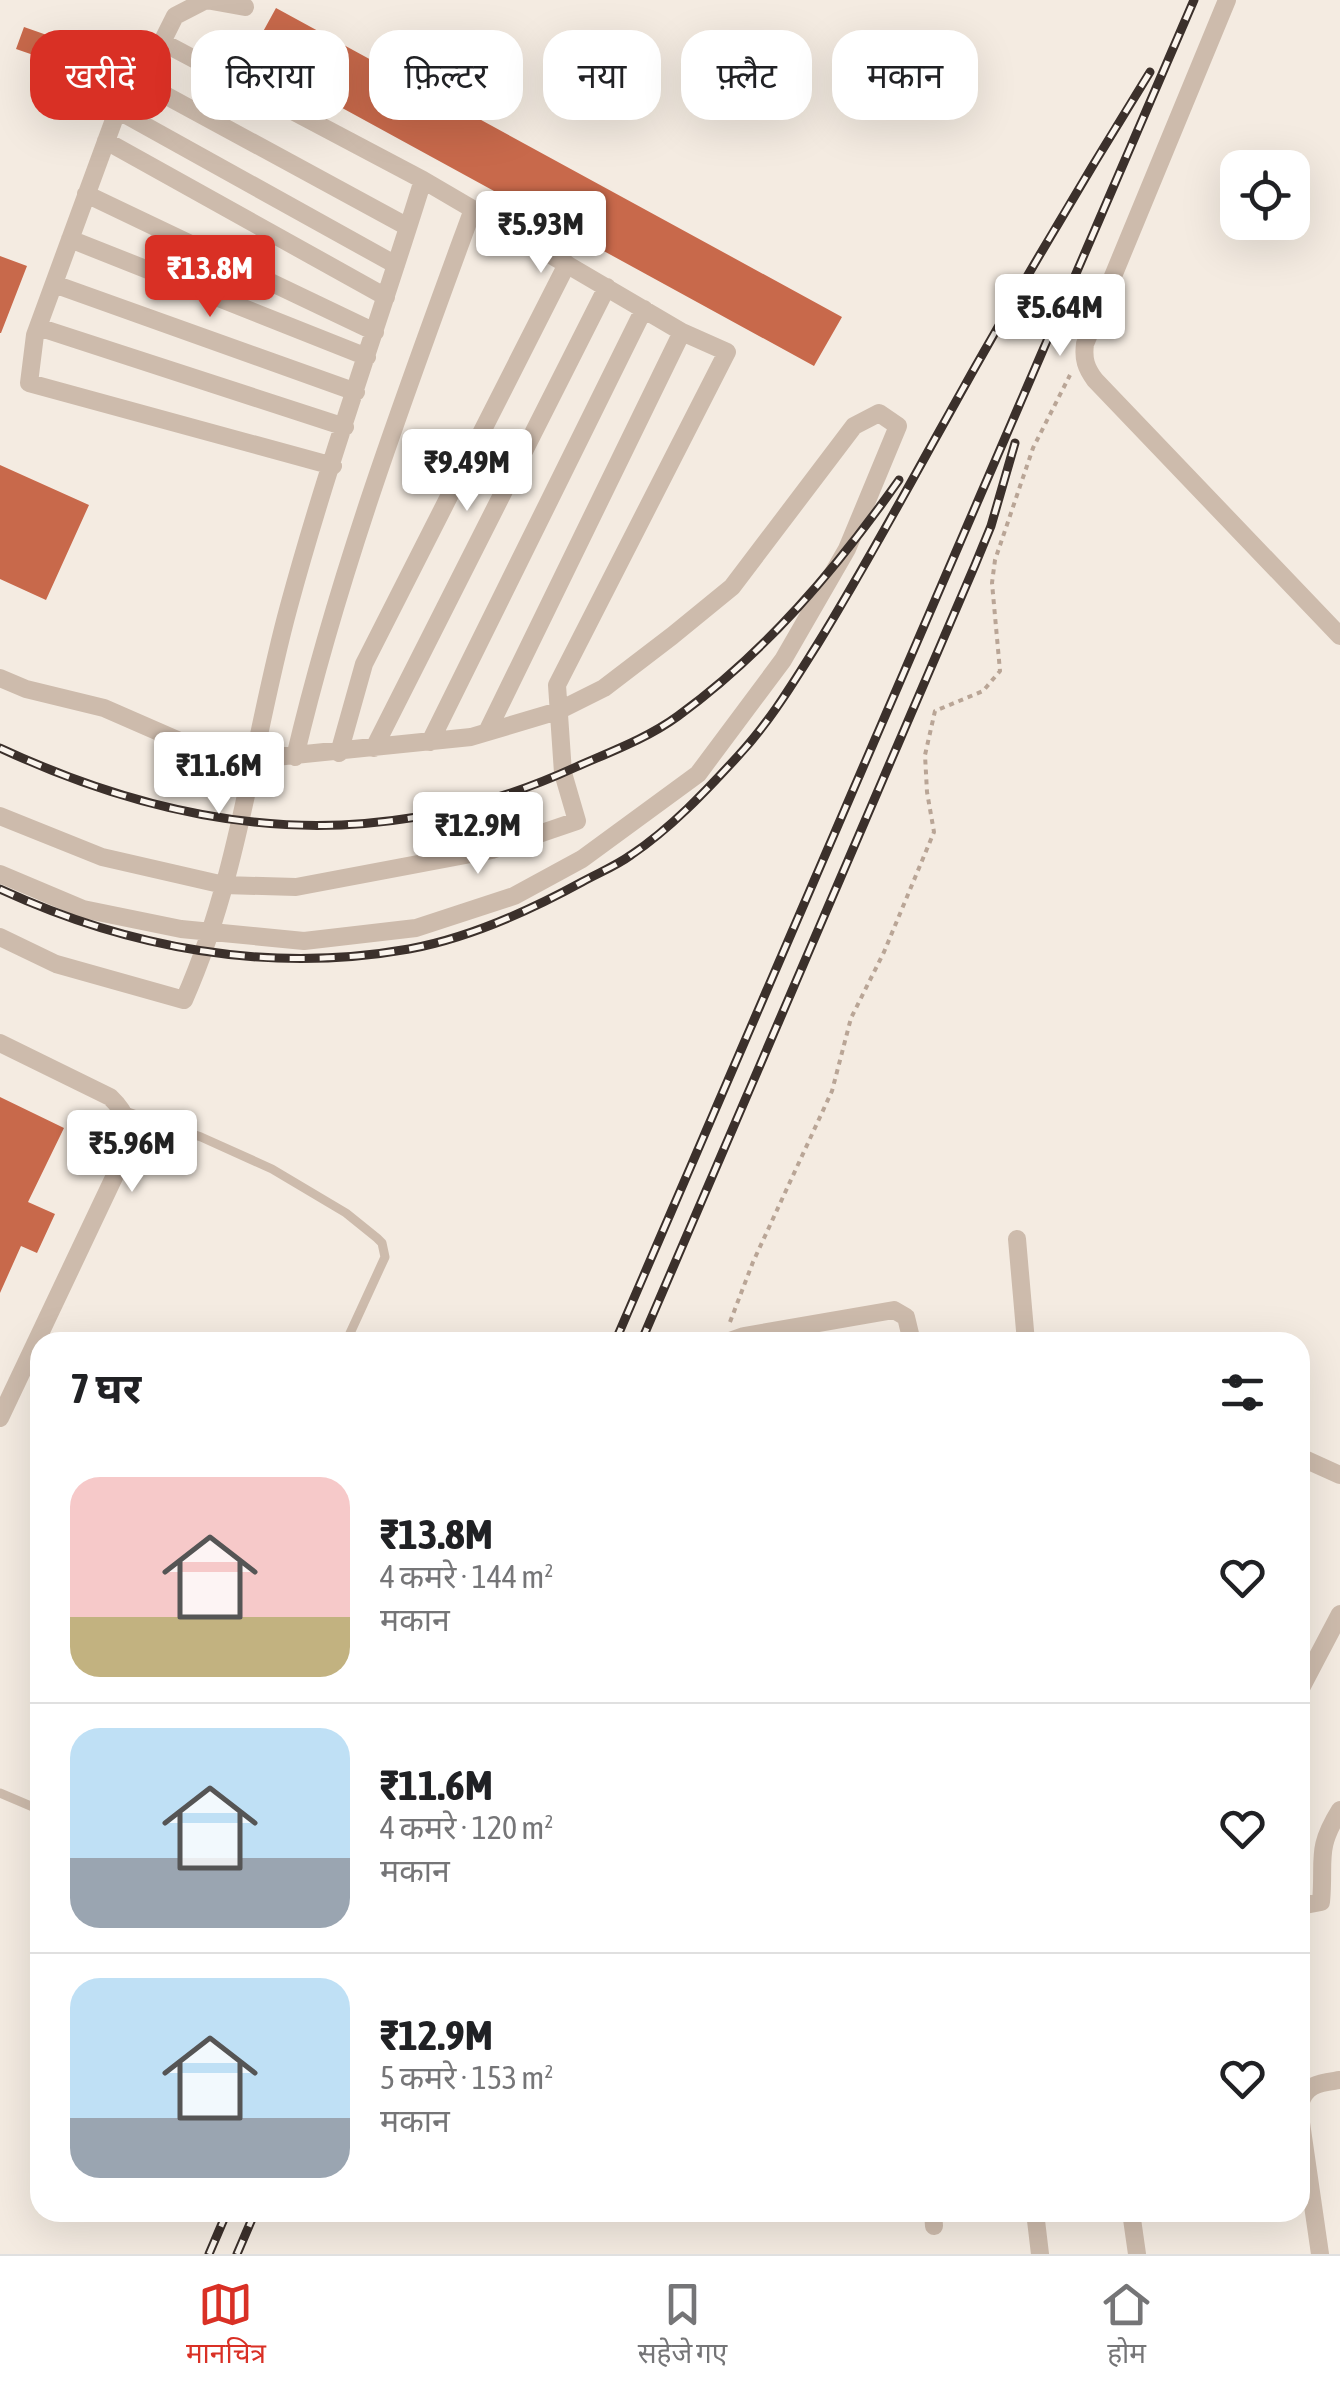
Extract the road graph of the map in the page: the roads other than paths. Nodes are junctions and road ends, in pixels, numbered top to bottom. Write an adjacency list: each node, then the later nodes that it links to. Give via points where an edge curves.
1 (206, 0): 3 (street); 8 (street, via 176,16 162,42)
2 (1227, 0): 26 (street, via 1083,354 1095,380)
3 (245, 6)
4 (171, 98): 11 (street)
5 (113, 120): 7 (street)
6 (135, 120): 14 (street)
7 (106, 140): 9 (street); 17 (street)
8 (422, 180): 10 (street); 11 (street)
9 (86, 194): 12 (street); 20 (street)
10 (473, 209): 13 (street); 33 (street, via 382,459)
11 (408, 227): 14 (street)
12 (70, 239): 15 (street); 22 (street)
13 (567, 264): 16 (street); 32 (street, via 364,664)
14 (396, 265): 17 (street)
15 (54, 284): 19 (street); 23 (street)
16 (607, 287): 18 (street); 31 (street)
17 (386, 297): 20 (street)
18 (644, 309): 21 (street); 30 (street)
19 (38, 327): 24 (street); 25 (street, via 30,384)
20 (375, 332): 22 (street)
21 (682, 332): 28 (street, via 727,352 558,685); 29 (street)
22 (367, 357): 23 (street)
23 (356, 392): 24 (street)
24 (345, 427): 25 (street)
25 (333, 466): 34 (street, via 288,607)
26 (1340, 636)
27 (0, 678): 34 (street, via 104,708 191,746)
28 (558, 711): 29 (street); 37 (street, via 563,774 578,822 492,850 296,887); 38 (street, via 604,688 732,587 854,426 879,413 898,426 847,549 783,660 698,774 582,858 514,896 416,928 304,941)
29 (487, 732): 30 (street)
30 (430, 742): 31 (street)
31 (374, 748): 32 (street)
32 (339, 752): 33 (street)
33 (294, 757): 34 (street)
34 (256, 760): 37 (street)
35 (0, 816): 37 (street, via 102,857)
36 (0, 874): 38 (street, via 83,908)
37 (224, 886): 38 (street)
38 (211, 933): 39 (street, via 184,1000 56,964)
39 (0, 937)
40 (0, 1043): 41 (street, via 110,1097)
41 (125, 1111): 43 (street, via 126,1152); 44 (lane, via 272,1169 382,1243 385,1257)
42 (1017, 1239): 47 (street)
43 (41, 1332)
44 (351, 1332)
45 (820, 1332): 46 (street, via 894,1310 906,1317)
46 (910, 1332)
47 (1025, 1332)
48 (30, 1355): 49 (street)
49 (0, 1418)
50 (1310, 1462): 51 (street)
51 (1340, 1475)
52 (1340, 1614): 53 (street)
53 (1310, 1668)
54 (0, 1794): 55 (lane)
55 (30, 1806)
56 (1340, 1810): 57 (street, via 1321,1852 1321,1902)
57 (1310, 1904)
58 (1340, 2080): 59 (street)
59 (1310, 2086)
60 (1310, 2185): 65 (street)
61 (1035, 2222): 63 (street)
62 (1132, 2222): 64 (street)
63 (1040, 2254)
64 (1136, 2254)
65 (1320, 2254)

